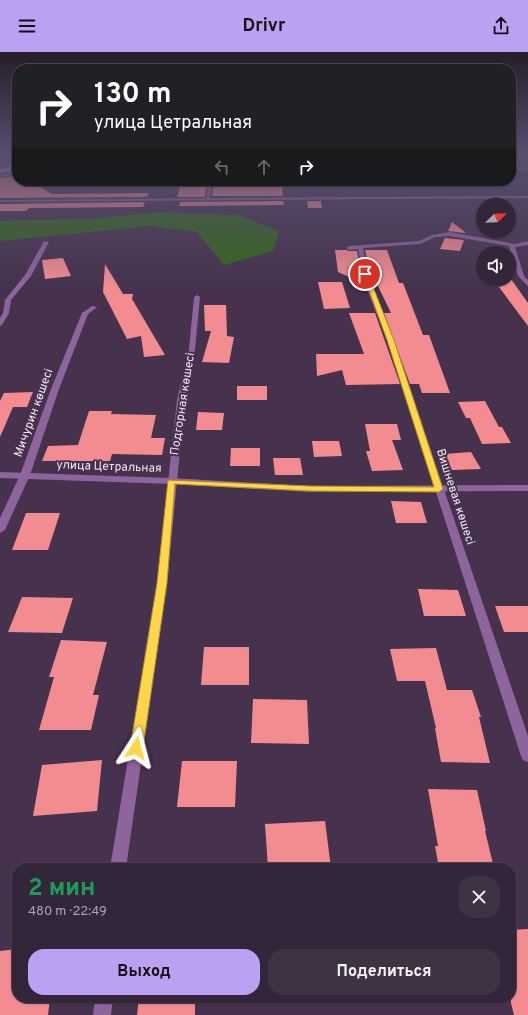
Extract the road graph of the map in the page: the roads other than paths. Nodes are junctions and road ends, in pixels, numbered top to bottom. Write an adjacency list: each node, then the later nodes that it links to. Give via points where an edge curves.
1 (378, 198): 2 (street)
2 (208, 199): 3 (street)
3 (0, 201)
4 (46, 242): 12 (street, via 28,276 8,300 6,313)
5 (528, 243): 6 (street)
6 (512, 245): 7 (street, via 450,234 434,236 420,242); 9 (street, via 521,276)
7 (360, 247): 8 (street); 17 (street, Вишневая көшесі, via 368,284 390,340)
8 (349, 248)
9 (528, 284)
10 (197, 297): 15 (street, Подгорная көшесі, via 192,349 181,400)
11 (94, 307): 14 (street, Мичурин көшесі, via 85,313)
12 (0, 324)
13 (0, 475): 14 (street, улица Цетральная)
14 (25, 475): 15 (street, улица Цетральная); 18 (street, Мичурин көшесі)
15 (171, 481): 17 (street, улица Цетральная, via 310,489); 20 (street, Подгорная көшесі, via 162,583)
16 (528, 488): 17 (street, улица Цетральная)
17 (439, 489): 19 (street, Вишневая көшесі)
18 (0, 530)
19 (528, 756)
20 (119, 863)
21 (103, 1003): 22 (street)
22 (102, 1015)

